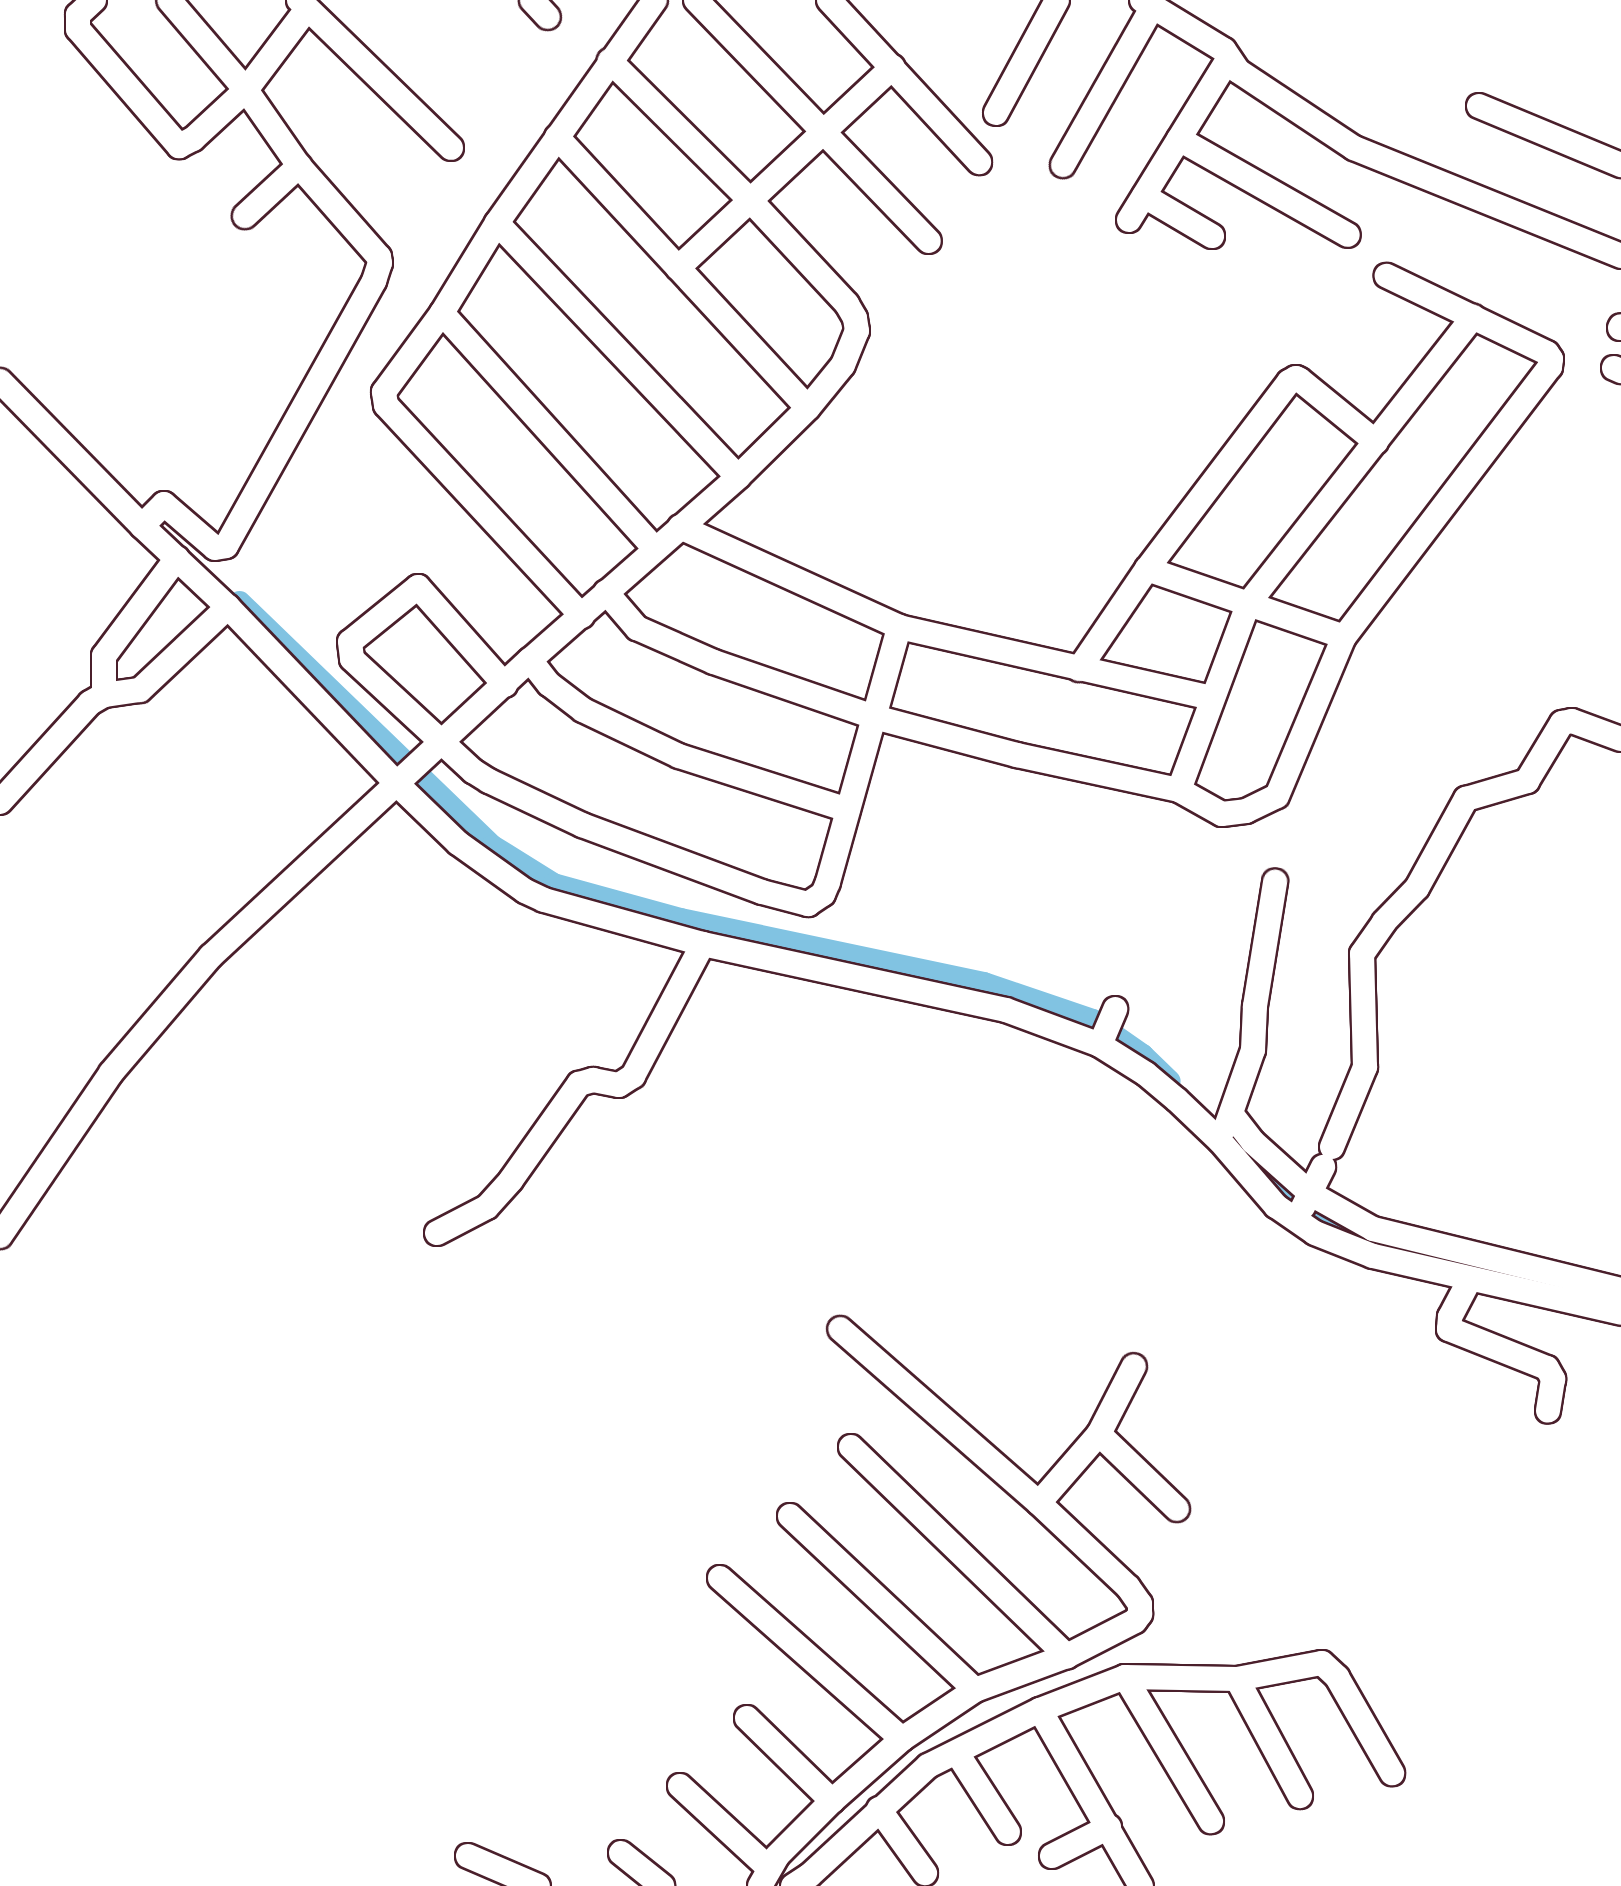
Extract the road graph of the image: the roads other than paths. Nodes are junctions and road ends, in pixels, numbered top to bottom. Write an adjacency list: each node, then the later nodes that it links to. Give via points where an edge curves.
1 (94, 0): 12 (street, via 78,15 78,29 175,145 193,139)
2 (169, 0): 12 (street)
3 (655, 0): 10 (street)
4 (696, 0): 15 (street)
5 (829, 0): 11 (street)
6 (1057, 0): 14 (street)
7 (1148, 3): 9 (street, via 1214,43); 20 (street)
8 (303, 5): 12 (street); 18 (street)
9 (1229, 58): 17 (street); 31 (street, via 1238,71 1354,148)
10 (610, 61): 16 (street); 24 (street)
11 (893, 68): 15 (street); 19 (street)
12 (246, 90): 22 (street)
13 (1479, 106): 21 (street)
14 (996, 113)
15 (823, 134): 24 (street); 30 (street)
16 (557, 137): 27 (street); 32 (street)
17 (1179, 139): 23 (street); 28 (street)
18 (451, 148)
19 (979, 162)
20 (1063, 165)
21 (1621, 165)
22 (299, 166): 25 (street); 40 (street, via 379,257 378,270 226,546 215,548 164,504)
23 (1144, 196): 26 (street); 29 (street)
24 (751, 201): 32 (street); 37 (street, via 847,304 857,325 855,342 836,377)
25 (245, 216)
26 (1129, 220)
27 (498, 223): 34 (street); 39 (street)
28 (1348, 235)
29 (1212, 236)
30 (929, 241)
31 (1621, 256)
32 (678, 268): 37 (street)
33 (1387, 276): 35 (street)
34 (442, 313): 42 (street); 48 (street, via 385,387 386,405)
35 (1473, 317): 38 (street); 50 (street, via 1547,353 1550,367)
36 (0, 381): 40 (street)
37 (808, 408): 39 (street)
38 (1376, 442): 44 (street, via 1293,379); 46 (street)
39 (738, 477): 41 (street)
40 (149, 518): 43 (street)
41 (680, 527): 42 (street); 49 (street)
42 (654, 548): 45 (street)
43 (177, 558): 47 (street); 54 (street, via 104,656)
44 (1147, 569): 46 (street); 52 (street)
45 (606, 592): 48 (street); 56 (street, via 627,620 647,634)
46 (1248, 604): 50 (street); 55 (street)
47 (228, 607): 54 (street, via 140,690); 59 (street)
48 (582, 616): 51 (street)
49 (899, 628): 52 (street); 56 (street)
50 (1343, 637): 60 (street, via 1276,796 1246,811 1222,814)
51 (530, 660): 53 (street); 62 (street, via 549,684 583,710 678,756)
52 (1079, 669): 55 (street)
53 (505, 685): 58 (street); 58 (street, via 418,587 349,642 352,659)
54 (104, 695): 61 (street, via 90,703)
55 (1211, 698): 60 (street)
56 (874, 717): 60 (street, via 1017,755); 62 (street)
57 (1621, 739): 66 (street, via 1572,721 1562,723 1527,781 1466,799 1417,888 1384,922 1362,954 1365,1067)
58 (438, 746): 59 (street); 62 (street, via 472,771 582,825 800,903 814,902 823,894)
59 (401, 780): 64 (street, via 458,843 535,897); 68 (street, via 211,956 111,1073)
60 (1179, 790)
61 (0, 802)
62 (848, 810)
63 (1275, 882): 65 (street, via 1255,1006 1253,1050)
64 (703, 944): 65 (street, via 1107,1029 1146,1074); 67 (street, via 633,1076 620,1085 593,1080 579,1084 487,1207)
65 (1226, 1129): 66 (street, via 1253,1142)
66 (1304, 1206): 69 (street, via 1315,1233 1373,1256); 70 (street, via 1398,1237)
67 (437, 1233)
68 (0, 1236)
69 (1470, 1279): 71 (street); 74 (street, via 1450,1317 1449,1329 1547,1368 1553,1379)
70 (1621, 1290)
71 (1621, 1313)
72 (840, 1329): 77 (street)
73 (1134, 1366): 75 (street)
74 (1548, 1412)
75 (1099, 1434): 77 (street); 78 (street)
76 (850, 1447): 81 (street)
77 (1039, 1503): 81 (street, via 1137,1596 1140,1604 1135,1621)
78 (1177, 1509)
79 (790, 1516): 84 (street)
80 (720, 1578): 87 (street)
81 (1067, 1656): 84 (street)
82 (1125, 1678): 83 (street); 85 (street); 94 (street)
83 (1237, 1679): 89 (street, via 1313,1662 1329,1667); 91 (street)
84 (975, 1690): 87 (street)
85 (1040, 1710): 88 (street); 95 (street)
86 (747, 1718): 92 (street)
87 (902, 1740): 92 (street)
88 (957, 1753): 93 (street, via 928,1766); 96 (street)
89 (1392, 1773)
90 (680, 1786): 101 (street)
91 (1300, 1796)
92 (832, 1801): 101 (street, via 777,1856)
93 (879, 1808): 100 (street); 102 (street)
94 (1211, 1821)
95 (1109, 1827): 99 (street); 106 (street)
96 (1009, 1832)
97 (621, 1853): 104 (street)
98 (468, 1856): 103 (street)
99 (1052, 1856)
100 (925, 1873)
101 (765, 1877)
102 (820, 1878): 105 (street)
103 (538, 1886)
104 (662, 1886)
105 (793, 1886)
106 (1141, 1886)

